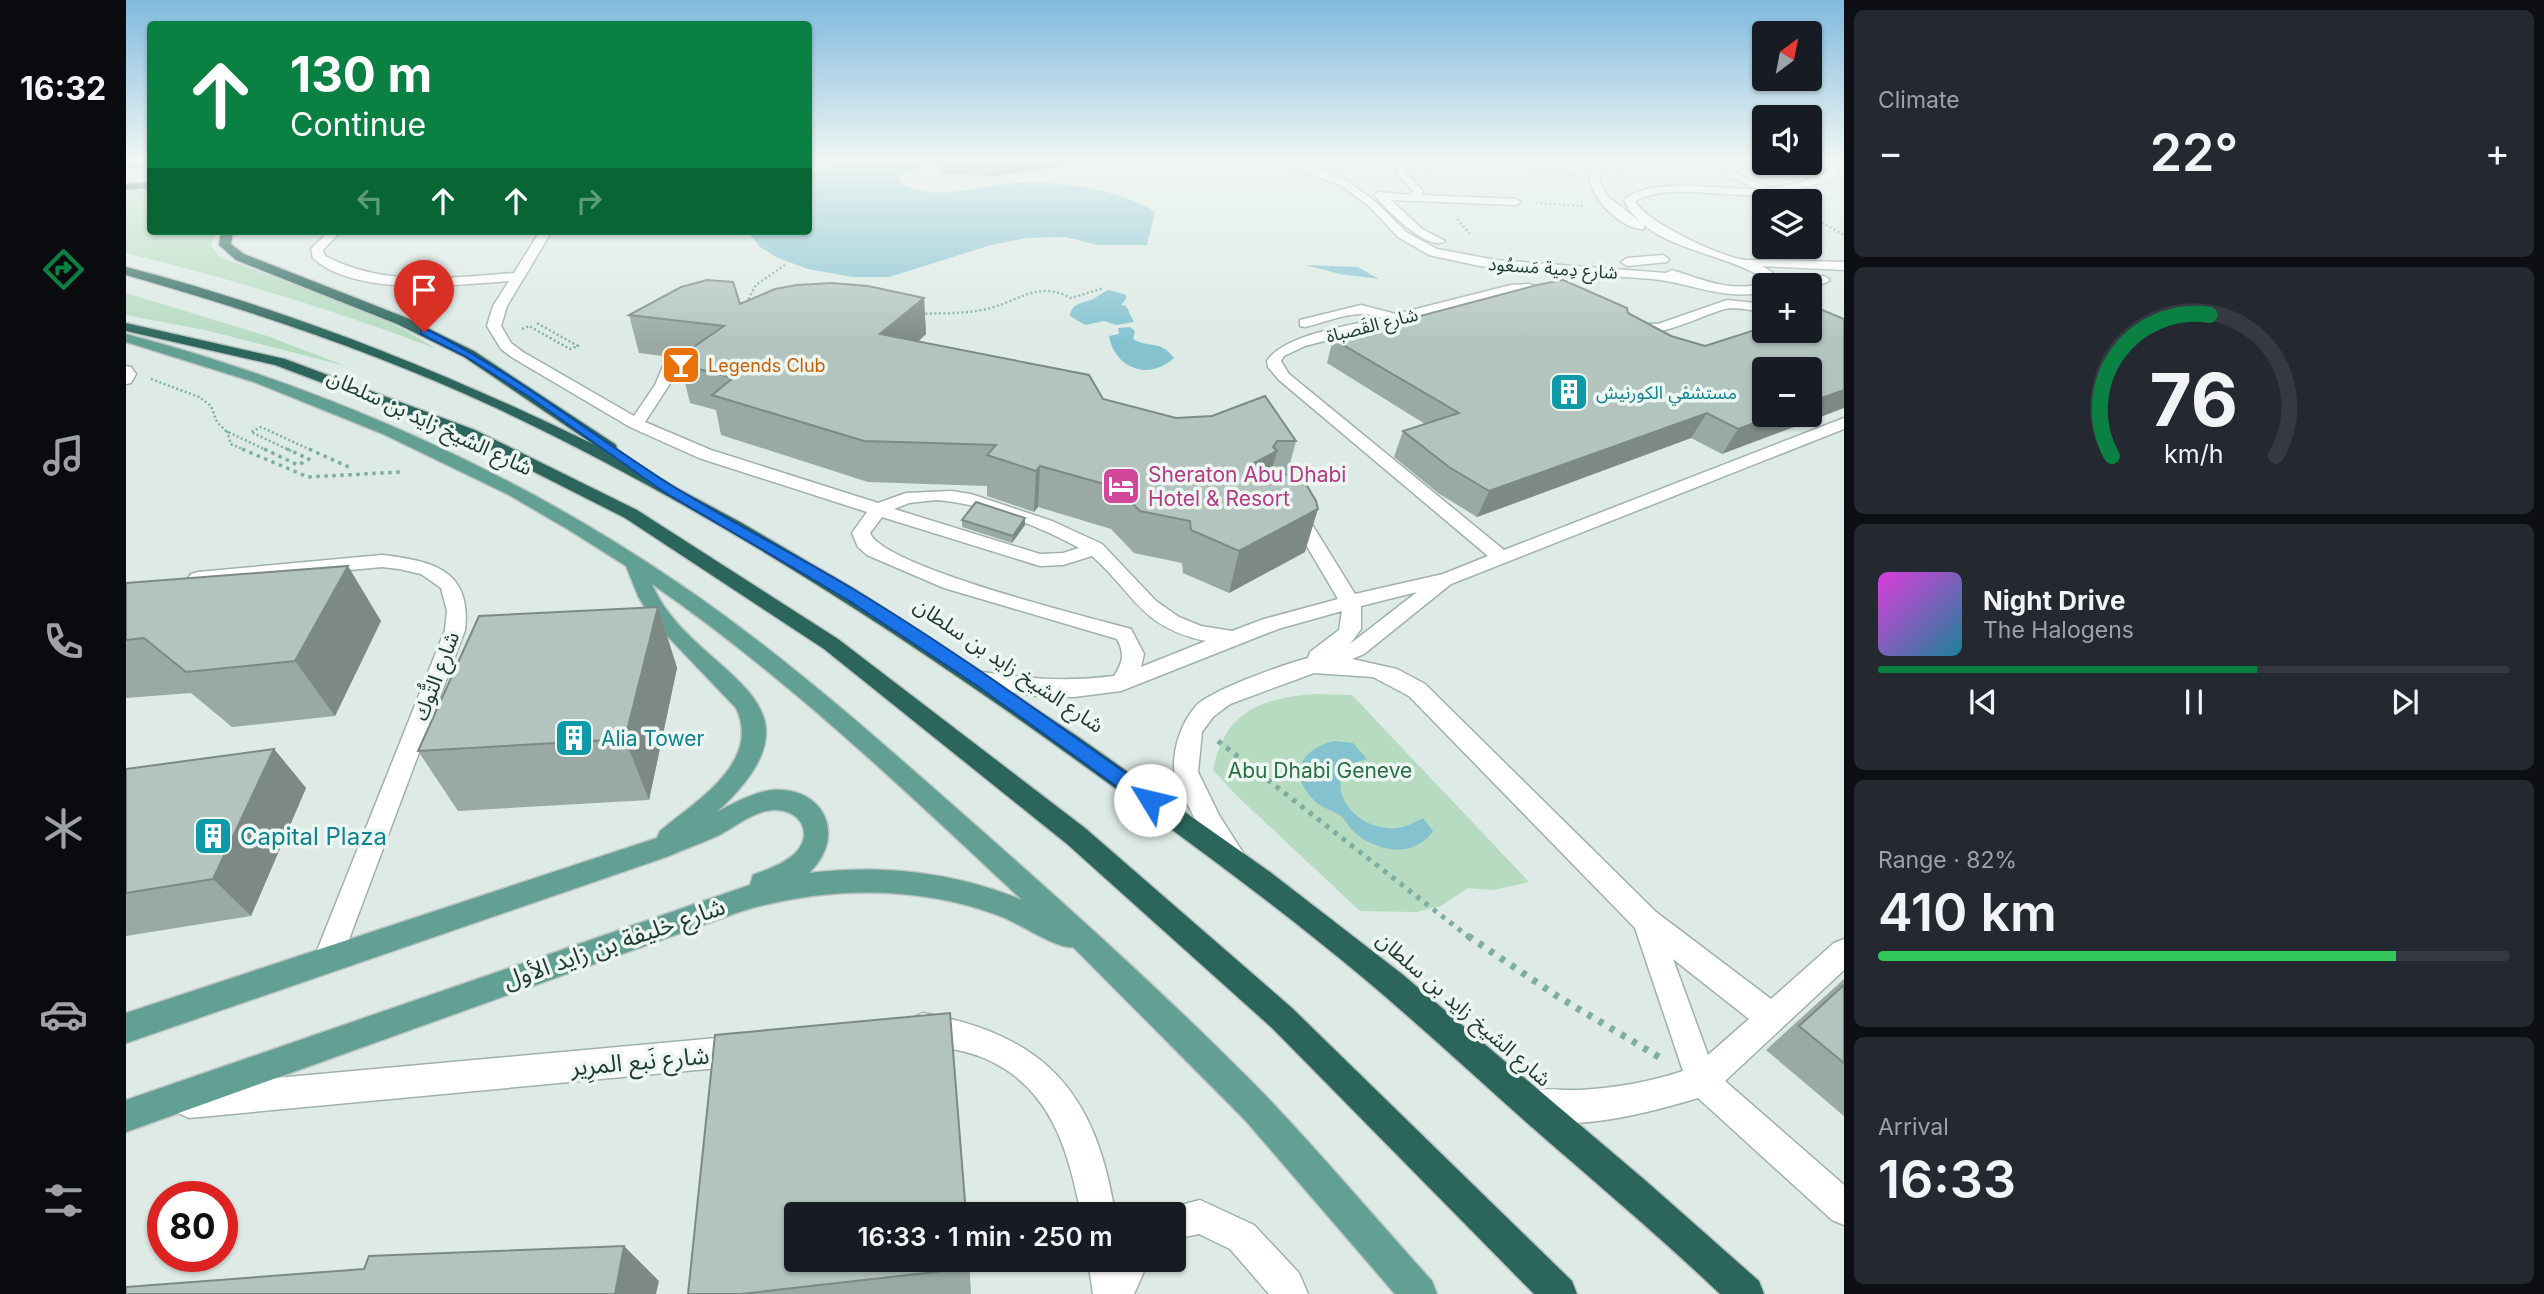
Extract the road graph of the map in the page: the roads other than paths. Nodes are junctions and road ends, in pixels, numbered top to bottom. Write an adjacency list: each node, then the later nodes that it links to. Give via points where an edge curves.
1 (1386, 220): 15 (street, شارع دِمية مَسعُود, via 1401,236 1446,256 1489,264)
2 (1407, 220): 9 (street, شارع دِمية مَسعُود, via 1418,231 1463,248 1508,255 1630,262)
3 (1630, 220): 9 (street, via 1664,245)
4 (1649, 220): 8 (street, via 1695,247)
5 (226, 235): 29 (highway, via 225,245 240,257 392,316 469,354)
6 (331, 235): 14 (street, via 317,249 319,258 395,283)
7 (544, 235): 14 (street)
8 (1724, 256): 9 (street, شارع دِمية مَسعُود, via 1689,253); 10 (street)
9 (1664, 258): 15 (street, via 1663,267)
10 (1741, 261): 11 (street); 13 (street)
11 (1844, 266)
12 (126, 271): 29 (highway, شارع الشيخ زايد بن سلطان, via 251,306 394,359)
13 (1764, 273)
14 (518, 276): 28 (street, via 495,316 494,326 506,346)
15 (1683, 279): 18 (street, شارع دِمية مَسعُود, via 1724,290)
16 (1822, 280): 17 (street)
17 (1844, 280)
18 (1752, 290)
19 (1569, 303): 21 (street, شارع القَصباة, via 1520,288)
20 (1752, 307): 25 (street, via 1727,304 1659,328 1615,324)
21 (1395, 318): 22 (street, via 1364,308); 33 (street, شارع القَصباة, via 1289,346 1274,360 1275,367)
22 (1305, 323)
23 (126, 327): 67 (highway, via 280,362 469,433 631,514 831,644 1076,836 1272,1009)
24 (126, 338): 34 (main road, شارع الشيخ زايد بن سلطان, via 238,372 386,429 525,498)
25 (1643, 343)
26 (668, 369): 28 (street)
27 (1844, 423): 33 (street)
28 (636, 424): 31 (street, via 748,469)
29 (668, 489): 42 (highway, شارع الشيخ زايد بن سلطان, via 853,596)
30 (1280, 493): 37 (street, via 1300,515)
31 (882, 509): 32 (street, via 1042,562 1063,561); 32 (street, via 912,496 948,495 1048,526); 39 (street, via 861,533 874,551 951,584)
32 (1095, 548): 38 (street)
33 (1502, 558): 36 (street)
34 (634, 562): 44 (main road, via 657,612 735,686 754,724 754,741 741,771); 50 (main road, شارع الشيخ زايد بن سلطان, via 814,697)
35 (179, 579): 49 (street, شارع التُّوك, via 382,561 429,570 446,580 456,594 455,629)
36 (1448, 579): 37 (street); 41 (street, via 1357,649)
37 (1350, 602): 40 (street, via 1271,624); 41 (street, via 1355,623)
38 (1154, 612): 39 (street, via 1140,627); 40 (street, via 1202,636)
39 (1124, 634): 43 (street, via 1134,650 1134,662)
40 (1237, 639): 43 (street)
41 (1308, 665): 45 (street, via 1222,698 1191,730 1186,772); 47 (street, via 1366,666 1418,690)
42 (982, 680): 43 (street, via 1062,688); 45 (highway, شارع الشيخ زايد بن سلطان)
43 (1121, 683)
44 (660, 848): 46 (main road, via 763,802 800,804 816,819 817,840 800,865); 49 (main road)
45 (1236, 862): 57 (highway, شارع الشيخ زايد بن سلطان, via 1372,967)
46 (694, 914): 50 (main road, شارع خليفة بن زايد الأول, via 790,887 887,882 977,897 1021,912); 56 (main road, شارع خليفة بن زايد الأول)
47 (1646, 921): 51 (street); 55 (street)
48 (1844, 953): 51 (street)
49 (328, 958): 52 (main road)
50 (1105, 959): 66 (main road, شارع الشيخ زايد بن سلطان, via 1257,1110)
51 (1770, 1017): 55 (street)
52 (126, 1028)
53 (892, 1031): 59 (street, via 959,1032 995,1045 1029,1067 1057,1098 1080,1136)
54 (769, 1047): 56 (street, شارع نَبع المرِير)
55 (1702, 1081): 57 (street, via 1622,1102); 60 (street)
56 (158, 1105): 58 (main road, شارع خليفة بن زايد الأول)
57 (1531, 1105): 68 (highway, شارع الشيخ زايد بن سلطان)
58 (126, 1116)
59 (1096, 1202)
60 (1844, 1208)
61 (1186, 1220): 65 (street, via 1200,1217 1242,1237)
62 (1109, 1272): 64 (street)
63 (1124, 1272): 64 (street)
64 (1114, 1294)
65 (1290, 1294)
66 (1419, 1294)
67 (1559, 1294)
68 (1746, 1294)

